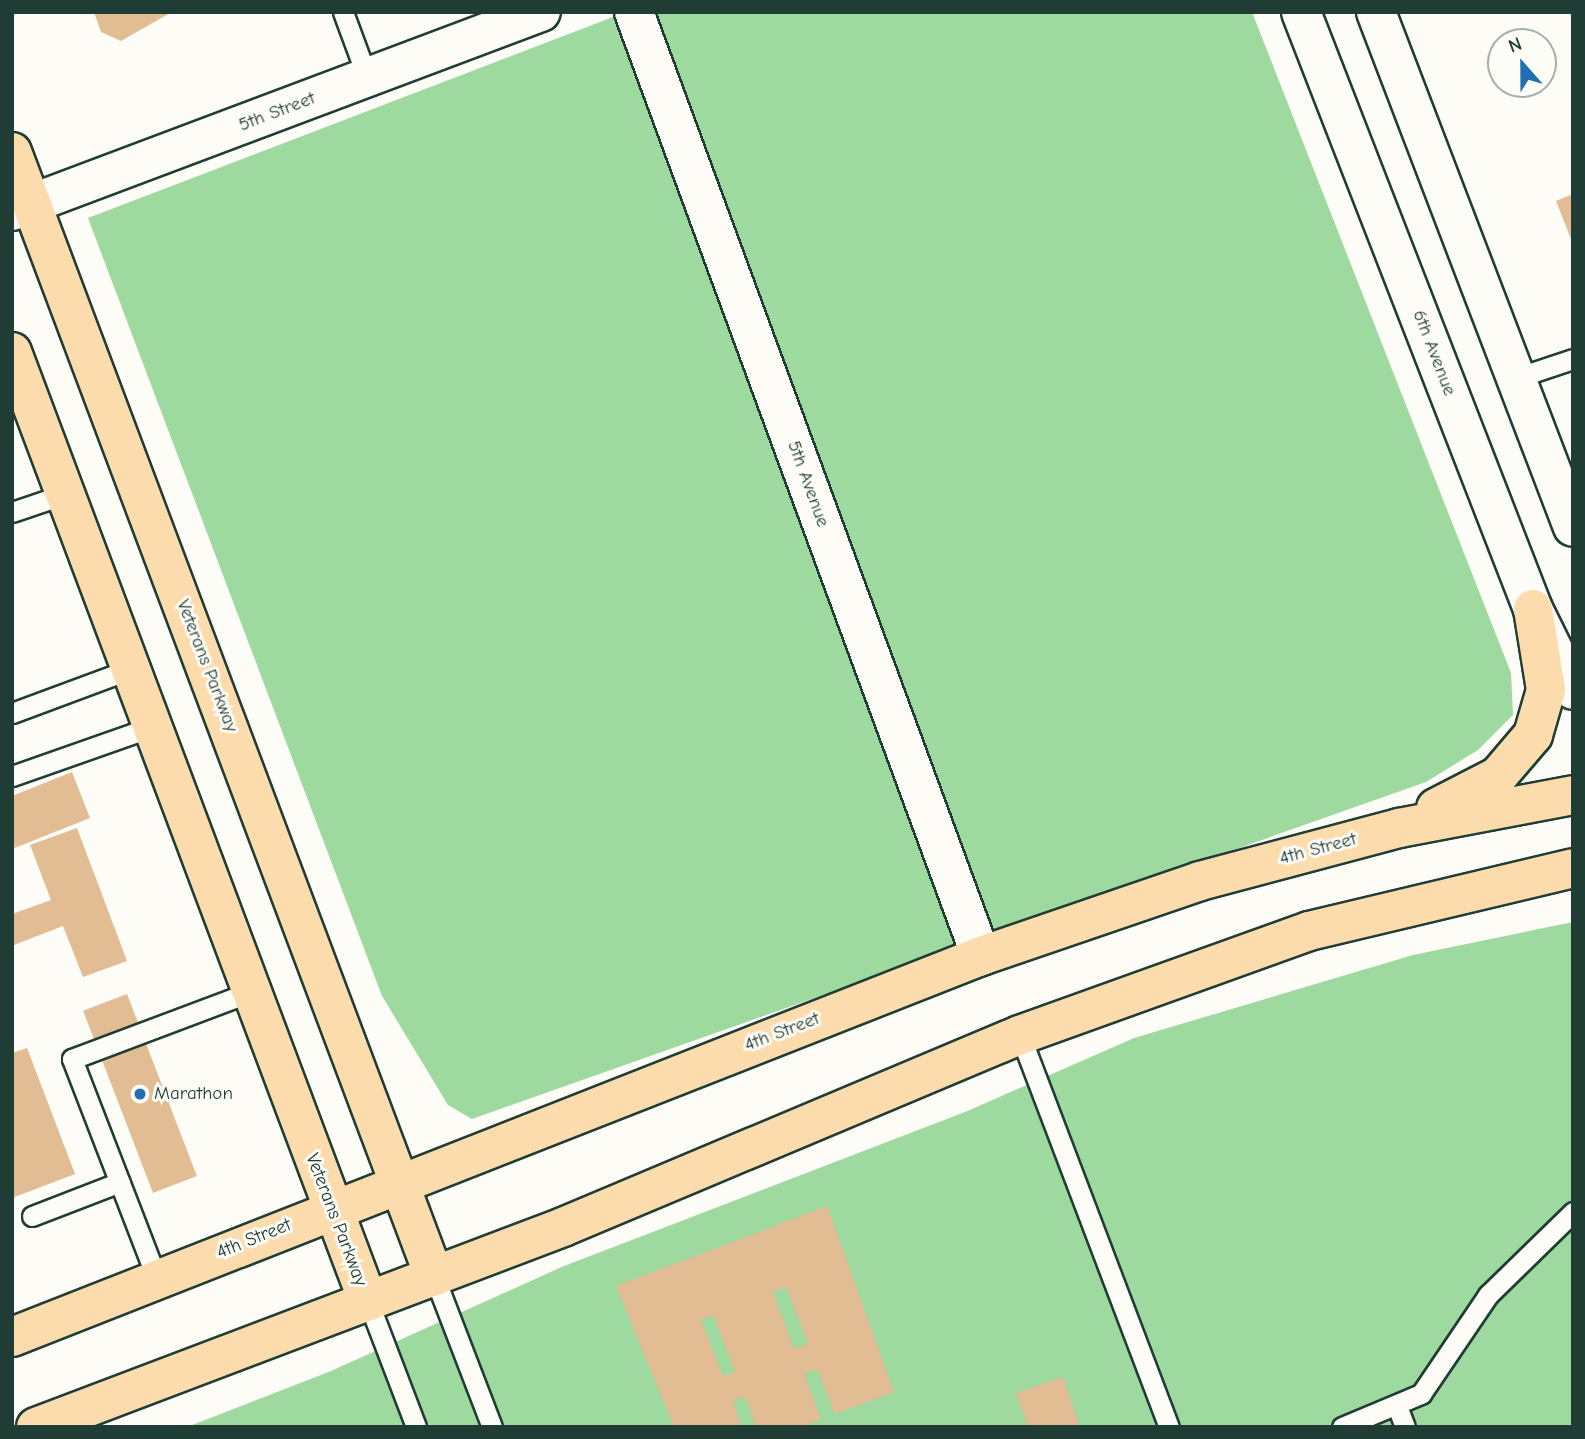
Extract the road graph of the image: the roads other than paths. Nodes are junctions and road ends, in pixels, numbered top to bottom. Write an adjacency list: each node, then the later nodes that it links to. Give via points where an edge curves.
1 (343, 12): 6 (lane)
2 (541, 12): 6 (street, 5th Street)
3 (634, 12): 25 (street, 5th Avenue)
4 (1301, 12): 16 (street, 6th Avenue)
5 (1376, 12): 11 (street)
6 (367, 77): 8 (street, 5th Street)
7 (12, 152): 8 (main road, Veterans Parkway)
8 (22, 207): 28 (main road, Veterans Parkway)
9 (12, 352): 12 (main road, Veterans Parkway)
10 (1573, 359): 11 (lane)
11 (1516, 378): 15 (street)
12 (22, 409): 13 (main road, Veterans Parkway)
13 (65, 494): 14 (lane); 17 (main road, Veterans Parkway)
14 (12, 512)
15 (1573, 527)
16 (1533, 608): 18 (street, 6th Avenue); 23 (main road, via 1546,690 1533,735 1498,776)
17 (130, 669): 19 (lane); 20 (main road, Veterans Parkway)
18 (1573, 690)
19 (12, 713)
20 (151, 727): 21 (lane); 26 (main road, Veterans Parkway)
21 (12, 776)
22 (1573, 795): 23 (main road, 4th Street)
23 (1399, 828): 25 (main road, 4th Street, via 1200,881)
24 (1573, 868): 27 (main road, via 1309,931)
25 (981, 956): 28 (main road, 4th Street)
26 (250, 992): 29 (lane, via 72,1059); 30 (main road, Veterans Parkway)
27 (1020, 1035): 33 (main road); 41 (lane)
28 (401, 1179): 30 (main road, 4th Street); 33 (main road, Veterans Parkway)
29 (120, 1182): 32 (lane); 34 (lane)
30 (330, 1208): 34 (main road, 4th Street); 35 (main road, Veterans Parkway)
31 (1573, 1212): 37 (lane, via 1488,1295 1427,1386)
32 (32, 1216)
33 (434, 1276): 35 (main road); 40 (lane)
34 (157, 1279): 36 (main road, 4th Street)
35 (368, 1301): 38 (main road); 39 (lane)
36 (14, 1330)
37 (1397, 1406): 42 (lane); 43 (lane)
38 (36, 1427)
39 (416, 1427)
40 (492, 1427)
41 (1169, 1427)
42 (1342, 1427)
43 (1405, 1427)

